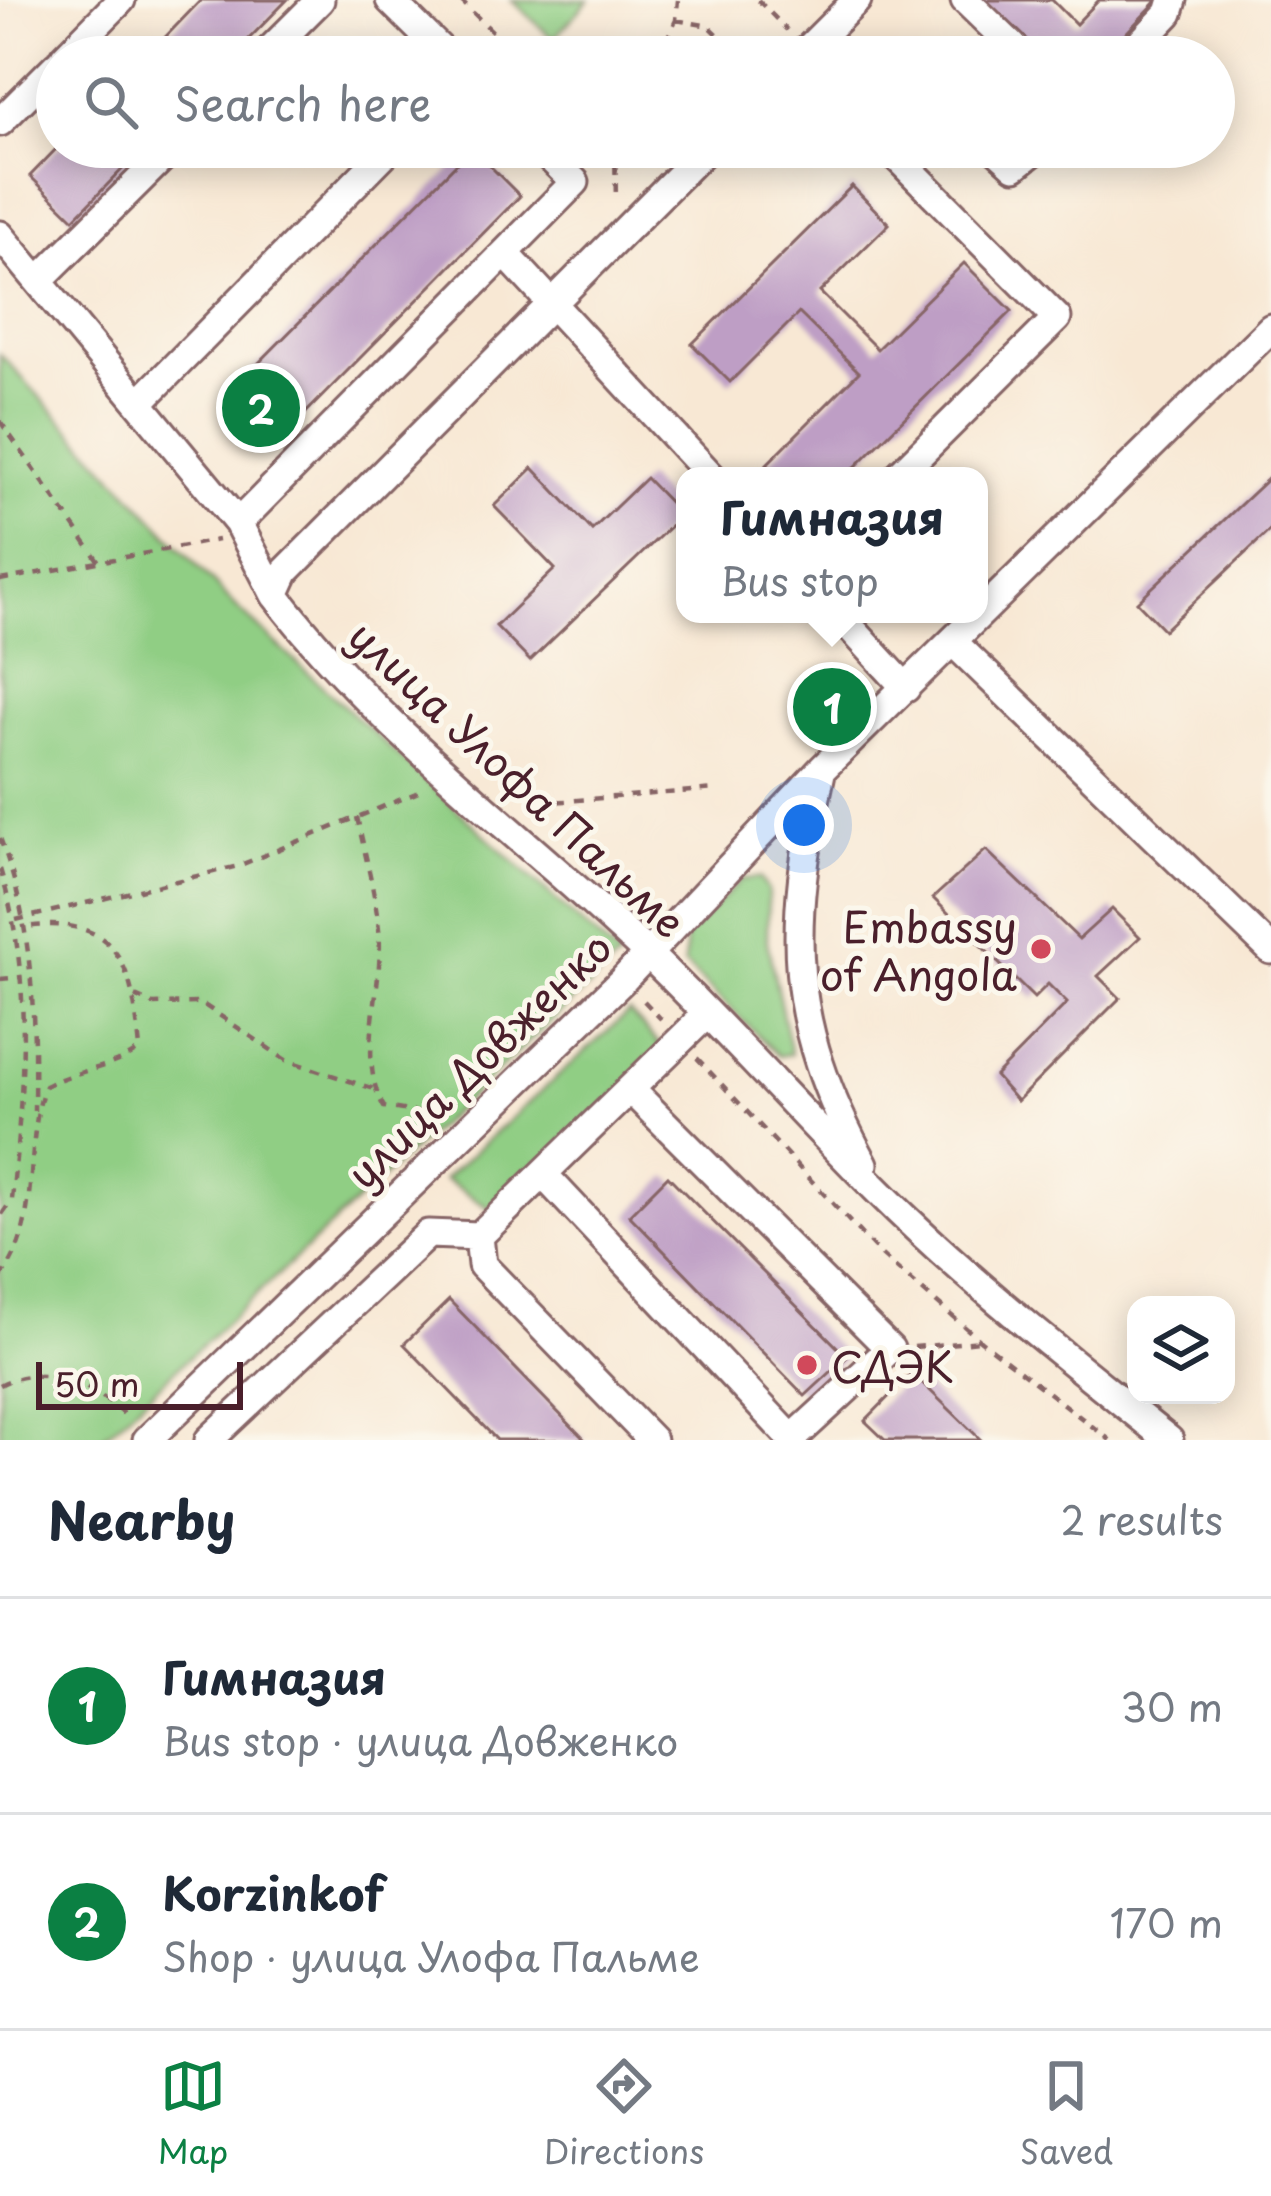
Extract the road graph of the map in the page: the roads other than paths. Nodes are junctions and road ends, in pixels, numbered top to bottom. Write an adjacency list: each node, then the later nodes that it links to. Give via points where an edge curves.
1 (121, 0): 7 (street)
2 (320, 0): 8 (street)
3 (390, 0): 9 (street)
4 (965, 0): 11 (street)
5 (1174, 0): 12 (street)
6 (840, 6): 10 (street)
7 (86, 36)
8 (284, 36)
9 (427, 36)
10 (818, 36)
11 (1002, 36)
12 (1148, 36)
13 (36, 86): 14 (street)
14 (0, 122)
15 (152, 168): 22 (street)
16 (370, 168): 25 (street)
17 (561, 168): 21 (street, via 575,182)
18 (688, 168): 23 (street)
19 (908, 168): 27 (street, via 1057,318)
20 (0, 235): 22 (street, улица Улофа Пальме)
21 (506, 253): 23 (street); 28 (street)
22 (40, 279): 25 (street, улица Улофа Пальме)
23 (550, 302): 26 (street); 29 (street, via 286,571)
24 (1271, 328): 30 (street, улица Довженко)
25 (141, 401): 28 (street, улица Улофа Пальме)
26 (703, 467)
27 (907, 467)
28 (242, 530): 29 (street, улица Улофа Пальме)
29 (275, 595): 37 (street, улица Улофа Пальме, via 312,644 452,779)
30 (988, 607)
31 (846, 623): 34 (street)
32 (972, 623): 33 (street, улица Довженко)
33 (953, 642): 34 (street, улица Довженко); 36 (street)
34 (906, 688): 35 (street, улица Довженко)
35 (822, 769): 37 (street, улица Довженко); 41 (street, via 799,875 802,998 819,1066)
36 (1271, 950)
37 (648, 954): 38 (street, улица Улофа Пальме); 42 (street, улица Довженко)
38 (707, 1014): 39 (street); 41 (street, улица Улофа Пальме)
39 (631, 1090): 40 (street); 45 (street, via 890,1348)
40 (543, 1174): 44 (street); 45 (street)
41 (880, 1193): 49 (street, улица Улофа Пальме, via 986,1293)
42 (393, 1199): 43 (street); 46 (street, улица Довженко)
43 (428, 1234): 44 (street); 47 (street)
44 (479, 1236): 48 (street, via 482,1265)
45 (792, 1439)
46 (147, 1440)
47 (209, 1440)
48 (652, 1440)
49 (1169, 1440)

